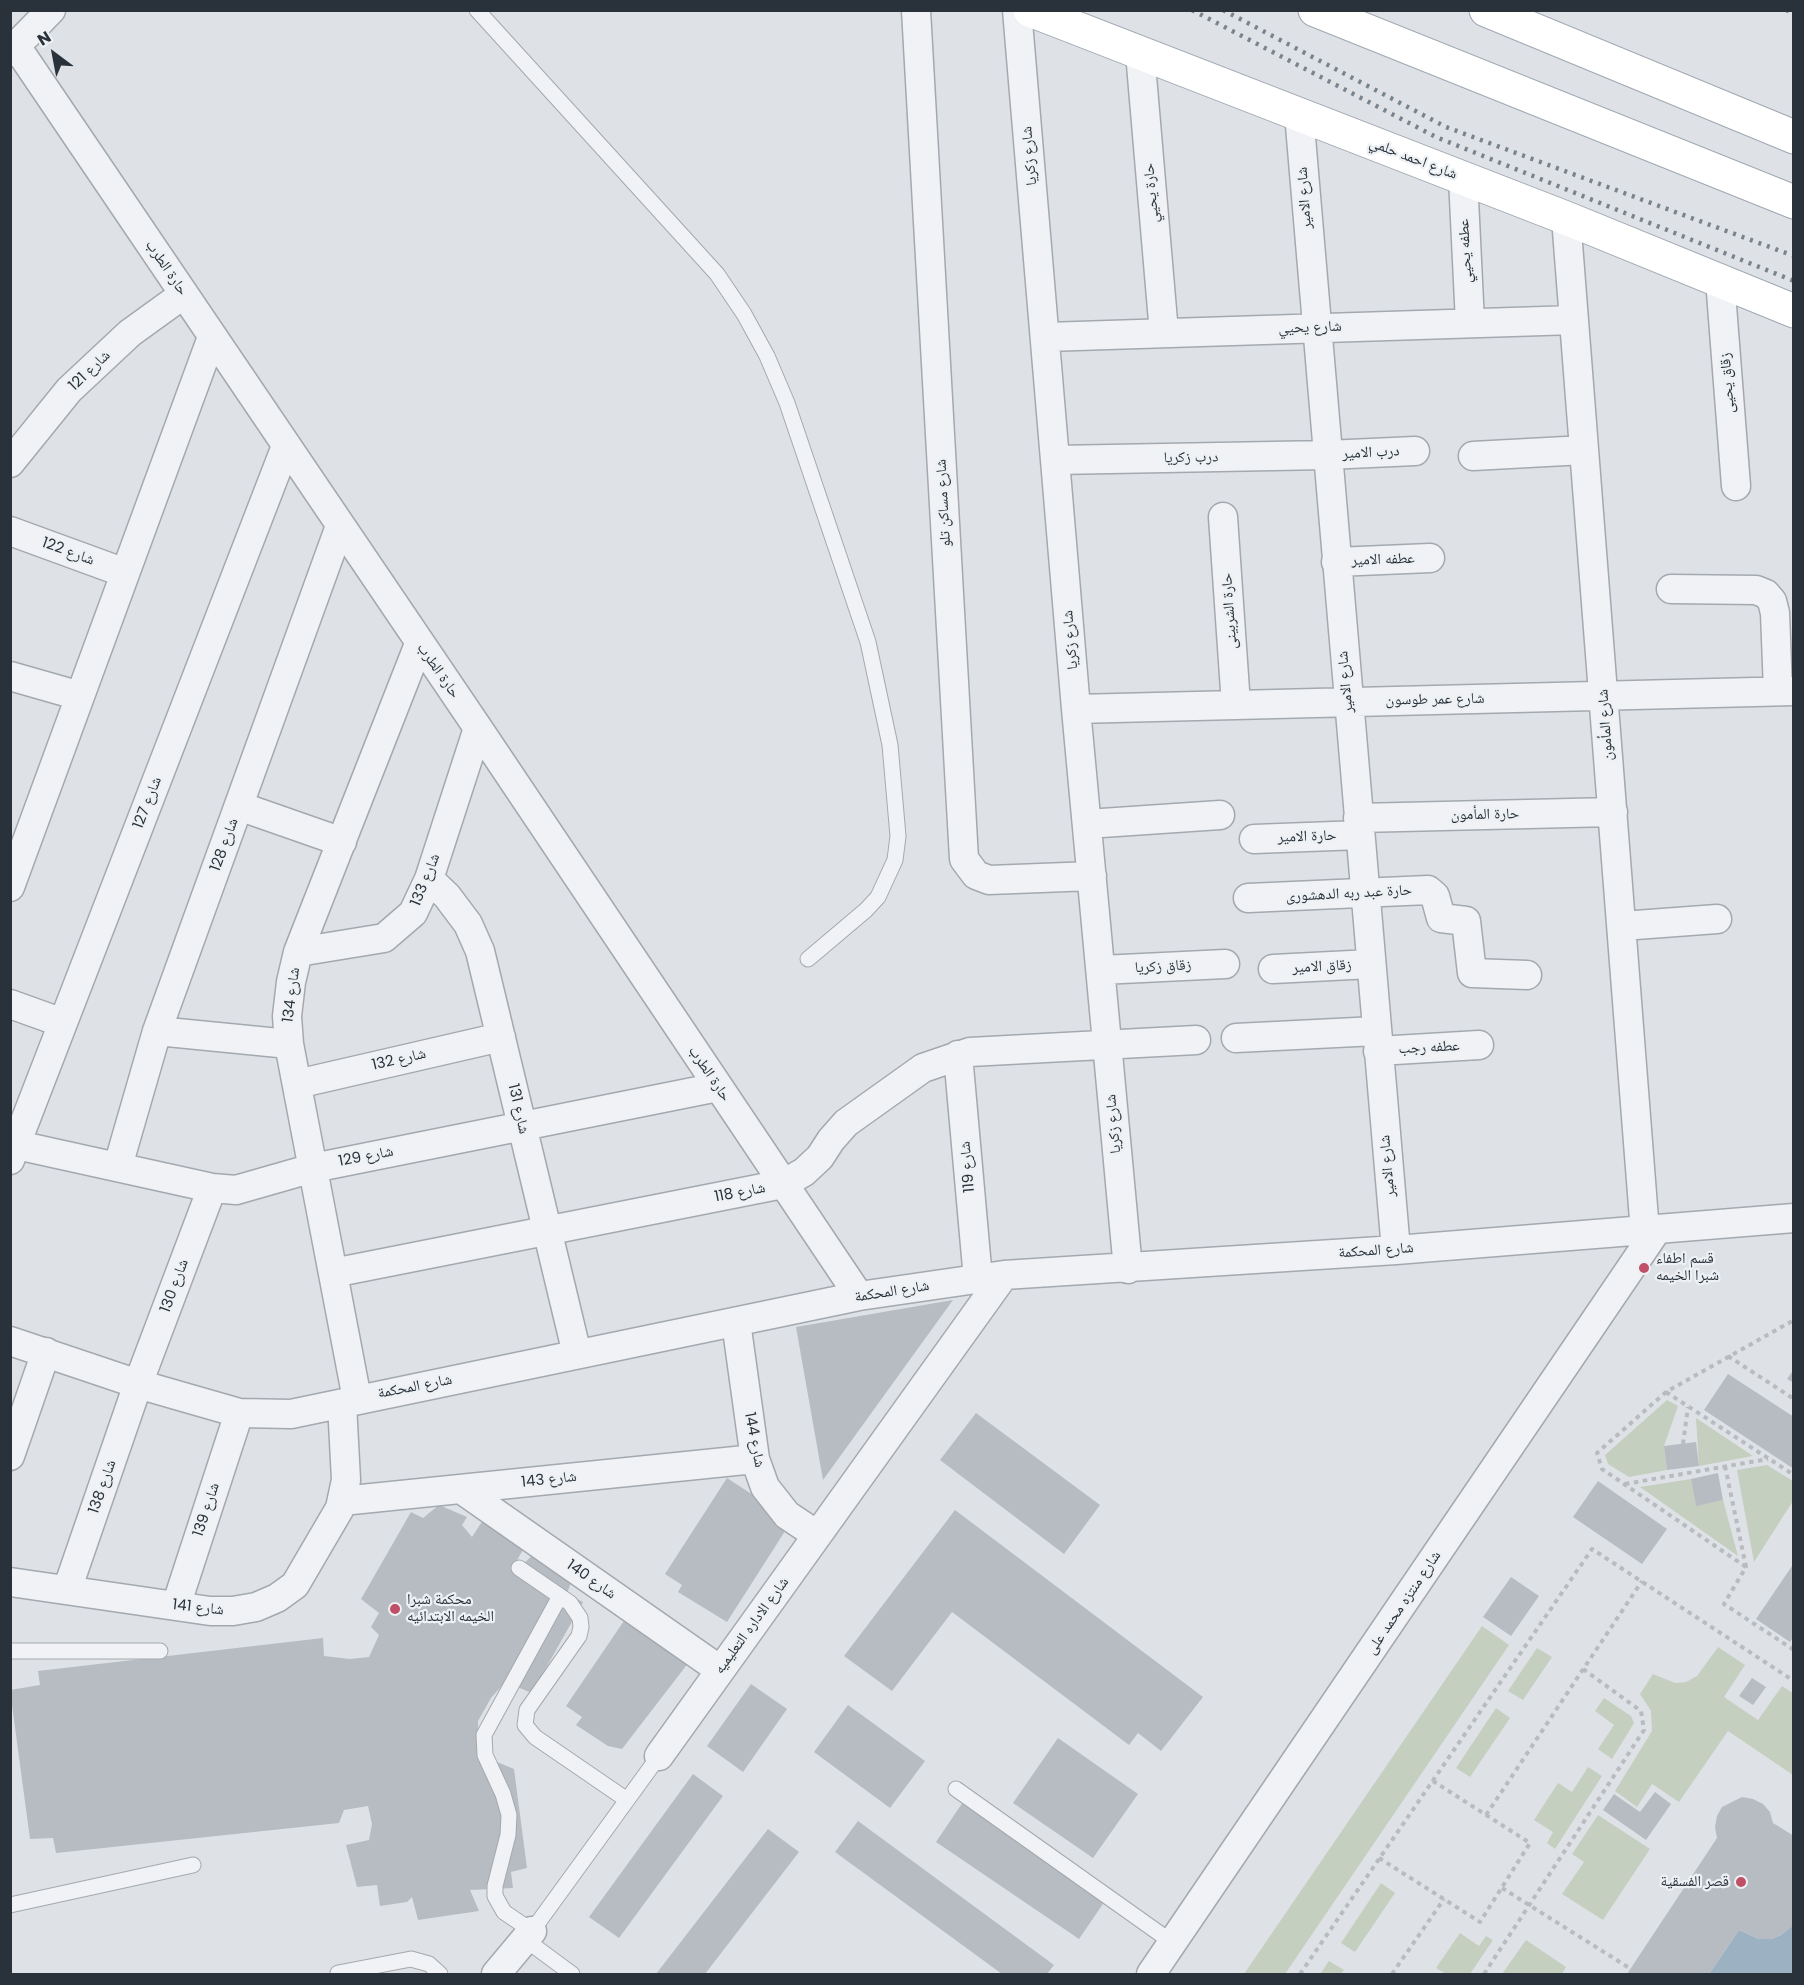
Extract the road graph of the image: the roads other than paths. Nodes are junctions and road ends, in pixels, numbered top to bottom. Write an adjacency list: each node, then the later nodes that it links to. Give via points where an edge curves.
1 (51, 10): 8 (street)
2 (916, 10): 55 (street, شارع مساكن تلو, via 964,859 976,875 989,880)
3 (1017, 10): 23 (street, شارع زكريا)
4 (1030, 10): 9 (main road, شارع احمد حلمي)
5 (1315, 10): 13 (main road)
6 (1486, 10): 11 (main road)
7 (481, 12): 63 (lane, via 717,274 763,348 791,414 868,642 890,745 898,836 895,860 878,897)
8 (13, 49): 16 (street, حارة الطرب)
9 (1140, 53): 10 (main road, شارع احمد حلمي); 21 (street, حارة يحيي)
10 (1299, 114): 12 (main road, شارع احمد حلمي); 20 (street, شارع الامير)
11 (1794, 137)
12 (1463, 178): 14 (main road, شارع احمد حلمي); 19 (street, عطفه يحيي)
13 (1794, 202)
14 (1566, 219): 15 (main road, شارع احمد حلمي); 18 (street, شارع المأمون)
15 (1720, 280): 17 (main road, شارع احمد حلمي); 31 (street, زقاق يحيى)
16 (184, 294): 22 (street, حارة الطرب); 30 (street, شارع 121, via 130,333 69,390)
17 (1794, 311)
18 (1574, 320): 19 (street, شارع يحيي); 25 (street, شارع المأمون)
19 (1470, 323): 20 (street, شارع يحيي)
20 (1315, 328): 21 (street, شارع يحيي); 27 (street, شارع الامير)
21 (1164, 333): 23 (street, شارع يحيي)
22 (212, 337): 24 (street, حارة الطرب); 37 (street)
23 (1046, 337): 29 (street, شارع زكريا)
24 (286, 446): 33 (street, حارة الطرب); 70 (street, شارع 127)
25 (1584, 450): 28 (street); 43 (street, شارع المأمون)
26 (1415, 451): 27 (street, درب الامير)
27 (1327, 455): 29 (street, درب زكريا); 36 (street, شارع الامير)
28 (1473, 456)
29 (1056, 460): 46 (street, شارع زكريا)
30 (10, 463)
31 (1736, 486)
32 (1223, 517): 45 (street, حارة الشربينى)
33 (339, 526): 39 (street, حارة الطرب); 48 (street, شارع 128)
34 (10, 531): 37 (street, شارع 122)
35 (1430, 558): 36 (street, عطفه الامير)
36 (1336, 562): 44 (street, شارع الامير)
37 (125, 573): 42 (street)
38 (1671, 589): 41 (street, via 1756,590 1766,594 1775,613)
39 (419, 644): 47 (street, حارة الطرب); 54 (street, شارع 134)
40 (10, 676): 42 (street)
41 (1786, 691): 43 (street, شارع عمر طوسون)
42 (80, 696): 57 (street)
43 (1604, 696): 44 (street, شارع عمر طوسون); 49 (street, شارع المأمون)
44 (1348, 702): 45 (street, شارع عمر طوسون); 52 (street, شارع الامير)
45 (1236, 705): 46 (street, شارع عمر طوسون)
46 (1076, 709): 51 (street, شارع زكريا)
47 (478, 728): 56 (street, شارع 133); 81 (street, حارة الطرب)
48 (239, 806): 54 (street); 71 (street, شارع 128)
49 (1613, 812): 52 (street, حارة المأمون); 61 (street, شارع المأمون)
50 (1220, 815): 51 (street)
51 (1087, 824): 55 (street, شارع زكريا)
52 (1359, 826): 53 (street, حارة الامير); 58 (street, شارع الامير)
53 (1254, 839)
54 (342, 842): 62 (street, شارع 134)
55 (1092, 876): 67 (street, شارع زكريا)
56 (429, 879): 62 (street, شارع 133, via 412,913 384,938); 72 (street, شارع 131, via 468,924 480,951)
57 (10, 887)
58 (1365, 893): 59 (street, حارة عبد ربه الدهشورى); 65 (street, شارع الامير); 68 (street, حارة عبد ربه الدهشورى, via 1432,892 1441,918 1466,921 1472,973)
59 (1248, 898)
60 (1717, 919): 61 (street)
61 (1622, 926): 90 (street, شارع المأمون)
62 (298, 952): 76 (street, شارع 134, via 287,1016)
63 (808, 959)
64 (1225, 964): 67 (street, زقاق زكريا)
65 (1371, 964): 66 (street, زقاق الامير); 75 (street, شارع الامير)
66 (1273, 969)
67 (1101, 970): 78 (street, شارع زكريا)
68 (1527, 975)
69 (10, 1004): 70 (street)
70 (63, 1023): 83 (street, شارع 127)
71 (158, 1031): 76 (street); 84 (street, شارع 128)
72 (501, 1037): 80 (street, شارع 132); 82 (street, شارع 131)
73 (1236, 1038): 75 (street, عطفه رجب)
74 (1196, 1040): 78 (street, شارع 118)
75 (1377, 1041): 77 (street, عطفه رجب); 91 (street, شارع الامير)
76 (289, 1044): 80 (street, شارع 134)
77 (1479, 1045)
78 (1107, 1046): 79 (street, شارع 118); 92 (street, شارع زكريا)
79 (958, 1055): 86 (street, شارع 118, via 923,1068 846,1123 820,1157); 94 (street, شارع 119)
80 (297, 1084): 85 (street, شارع 134)
81 (718, 1087): 82 (street, شارع 129); 86 (street, حارة الطرب)
82 (523, 1127): 85 (street, شارع 129); 89 (street, شارع 131)
83 (14, 1153): 84 (street, شارع 129)
84 (118, 1166): 87 (street, شارع 129)
85 (313, 1168): 87 (street, شارع 129, via 236,1190); 93 (street, شارع 134)
86 (783, 1184): 89 (street, شارع 118); 95 (street, حارة الطرب)
87 (212, 1188): 100 (street, شارع 130)
88 (1794, 1218): 90 (street, شارع المحكمة)
89 (547, 1231): 93 (street, شارع 118); 99 (street, شارع 131)
90 (1650, 1231): 91 (street, شارع المحكمة); 122 (street, شارع منتزه محمد على)
91 (1396, 1250): 92 (street, شارع المحكمة)
92 (1128, 1269): 94 (street, شارع المحكمة)
93 (333, 1274): 101 (street, شارع 134)
94 (991, 1277): 95 (street, شارع المحكمة); 107 (street, شارع الاداره التعليميه)
95 (860, 1296): 96 (street, شارع المحكمة)
96 (736, 1322): 99 (street, شارع المحكمة); 104 (street, شارع 144)
97 (10, 1341): 98 (street, شارع المحكمة)
98 (46, 1352): 100 (street, شارع المحكمة); 103 (street)
99 (577, 1354): 101 (street, شارع المحكمة)
100 (138, 1384): 102 (street, شارع المحكمة); 110 (street, شارع 138)
101 (350, 1402): 102 (street, شارع المحكمة, via 291,1414); 106 (street, شارع 141)
102 (239, 1413): 112 (street, شارع 139)
103 (10, 1455)
104 (756, 1459): 105 (street, شارع 143); 107 (street, شارع 144, via 765,1487 787,1515)
105 (461, 1489): 106 (street, شارع 143); 115 (street, شارع 140)
106 (342, 1501): 112 (street, شارع 141, via 295,1585 277,1598 233,1611)
107 (817, 1535): 115 (street, شارع الاداره التعليميه)
108 (519, 1568): 111 (lane)
109 (10, 1582): 110 (street, شارع 141)
110 (67, 1590): 112 (street, شارع 141)
111 (560, 1596): 118 (lane, via 580,1618 579,1636 527,1710 525,1725 535,1737); 121 (lane, via 488,1726 483,1745 509,1815 495,1896 504,1912)
112 (176, 1606)
113 (10, 1651): 114 (lane)
114 (160, 1651)
115 (720, 1670): 116 (street, شارع الاداره التعليميه)
116 (659, 1756): 118 (lane, شارع الاداره التعليميه)
117 (956, 1789): 122 (lane)
118 (627, 1800): 121 (lane, شارع الاداره التعليميه)
119 (193, 1866): 120 (lane)
120 (10, 1905)
121 (529, 1935): 125 (street, شارع الاداره التعليميه); 126 (lane)
122 (1173, 1943): 127 (street, شارع منتزه محمد على)
123 (338, 1973): 124 (lane, via 411,1959 429,1964)
124 (440, 1974)
125 (496, 1974)
126 (572, 1974)
127 (1151, 1974)

